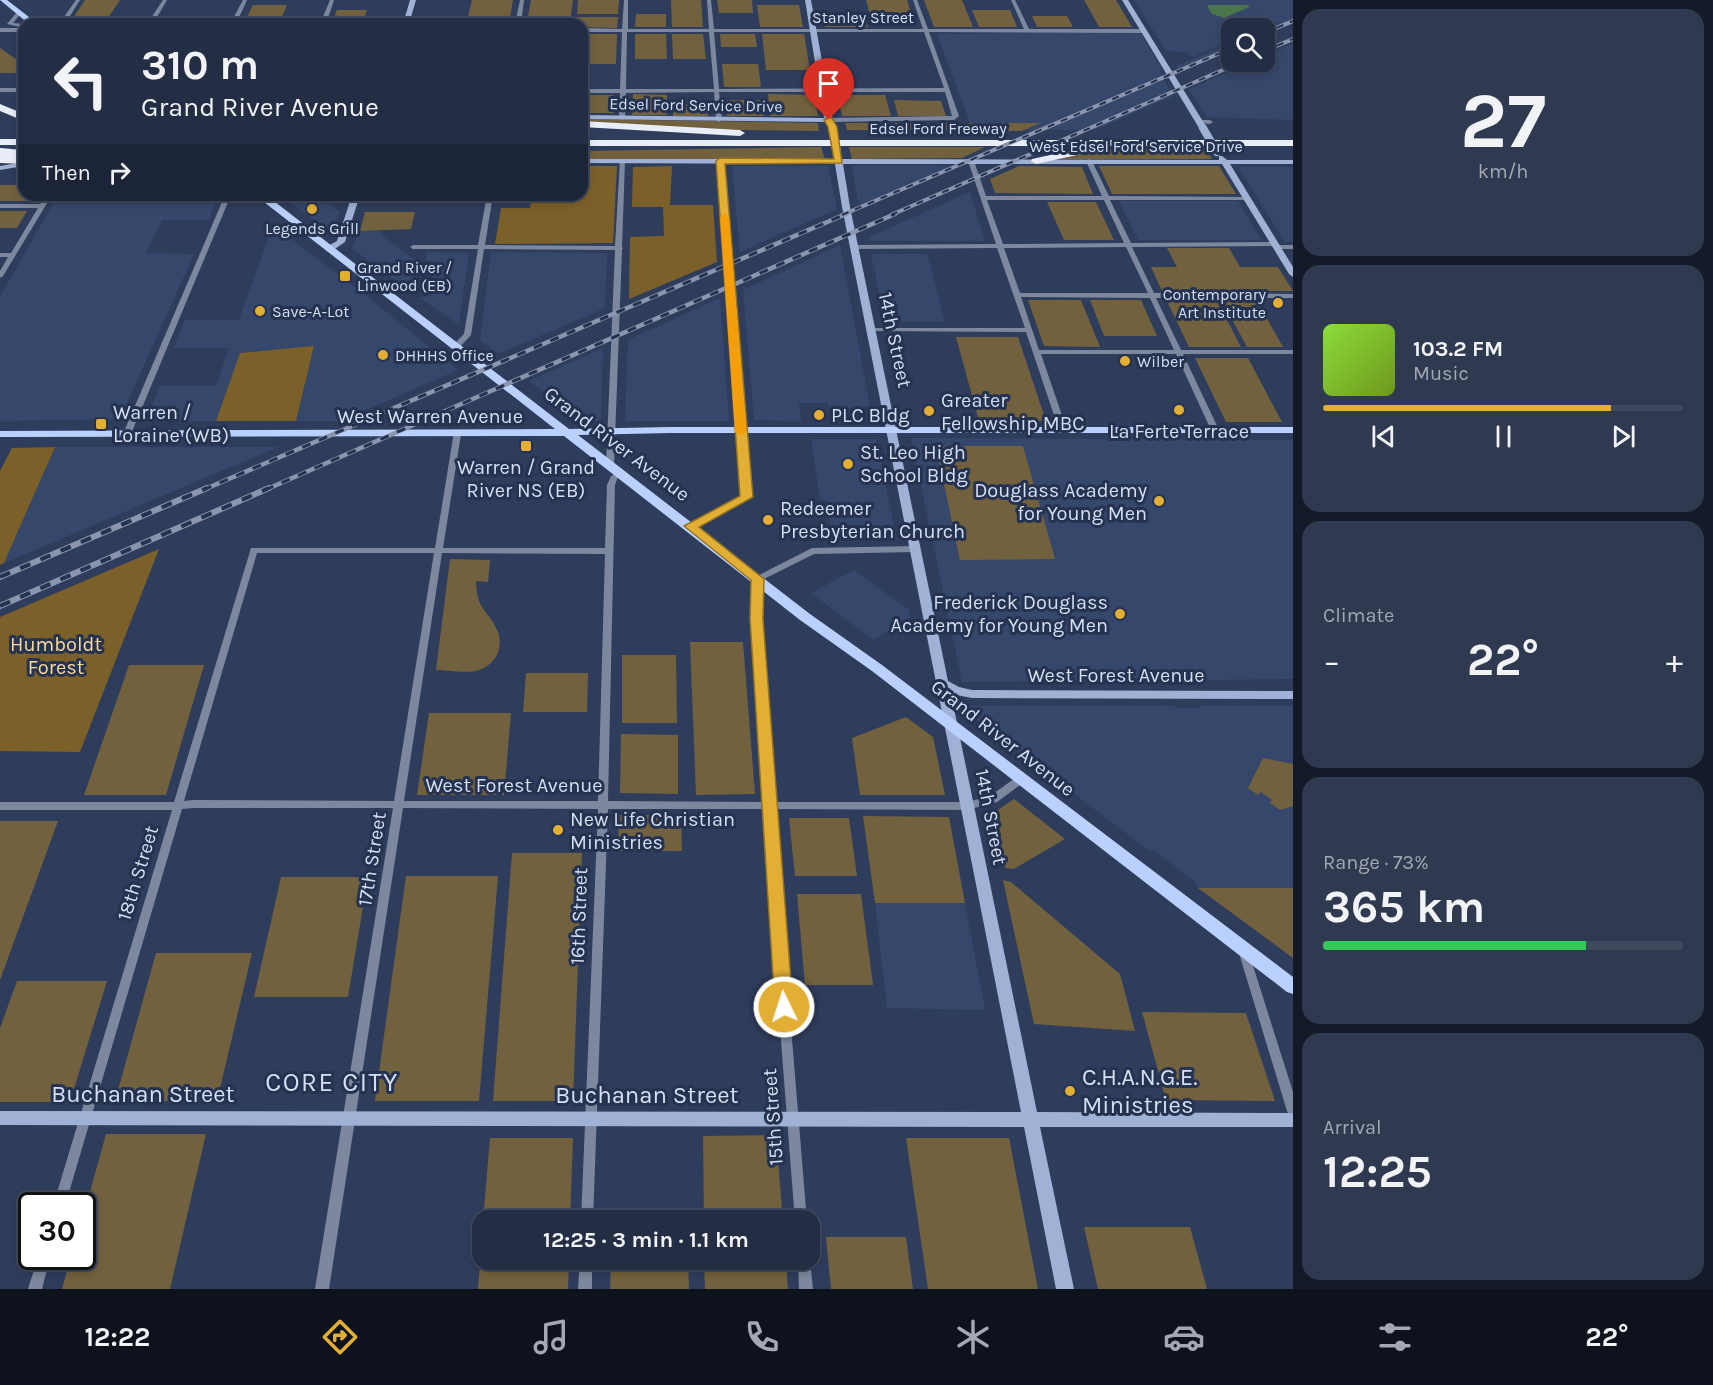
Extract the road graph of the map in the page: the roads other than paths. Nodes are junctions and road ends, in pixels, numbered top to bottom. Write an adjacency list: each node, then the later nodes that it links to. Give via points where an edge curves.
1 (2, 0): 14 (main road)
2 (78, 0): 16 (street)
3 (165, 0): 17 (street)
4 (245, 0): 18 (street)
5 (332, 0): 19 (street)
6 (413, 0): 20 (street)
7 (522, 0): 21 (street)
8 (626, 0): 27 (street)
9 (709, 0): 28 (street)
10 (808, 0): 29 (street, 14th Street)
11 (915, 0): 30 (street)
12 (1013, 0): 31 (street)
13 (1125, 0): 32 (street)
14 (19, 13): 15 (main road); 22 (street)
15 (26, 18)
16 (66, 18)
17 (154, 18)
18 (236, 18)
19 (324, 18)
20 (408, 18)
21 (519, 18)
22 (10, 24): 23 (street); 25 (street)
23 (18, 26)
24 (18, 29): 25 (street)
25 (2, 30): 33 (street)
26 (588, 30): 27 (street, Stanley Street)
27 (625, 30): 28 (street, Stanley Street); 36 (street)
28 (712, 30): 29 (street, Stanley Street); 37 (street)
29 (814, 30): 30 (street, Stanley Street); 38 (street, 14th Street)
30 (926, 30): 31 (street, Stanley Street); 34 (street)
31 (1027, 30): 32 (street, Stanley Street)
32 (1144, 31): 49 (street)
33 (0, 37)
34 (947, 90): 38 (street); 47 (street, Edsel Ford Service Drive, via 954,116)
35 (588, 91): 36 (street)
36 (623, 91): 37 (street); 42 (street)
37 (716, 91): 38 (street); 44 (street)
38 (822, 91): 47 (street, 14th Street)
39 (0, 107): 40 (highway)
40 (18, 116)
41 (588, 117): 42 (street, Edsel Ford Service Drive)
42 (622, 118): 44 (street, Edsel Ford Service Drive)
43 (18, 120): 45 (highway)
44 (719, 120): 47 (street, Edsel Ford Service Drive)
45 (0, 122)
46 (1210, 122): 49 (street)
47 (831, 123): 66 (street, 14th Street, bridge)
48 (588, 124): 52 (highway)
49 (1201, 125): 69 (street, bridge)
50 (1293, 134): 52 (highway, Edsel Ford Freeway)
51 (588, 135): 52 (highway, Edsel Ford Freeway)
52 (780, 135)
53 (0, 136): 54 (highway)
54 (18, 136)
55 (0, 142): 56 (highway)
56 (18, 142)
57 (1149, 144): 58 (highway, Edsel Ford Freeway); 59 (highway, Edsel Ford Freeway); 68 (highway)
58 (1293, 144)
59 (588, 145)
60 (0, 156): 61 (highway)
61 (18, 158)
62 (18, 160): 72 (street)
63 (588, 161): 64 (street, West Edsel Ford Service Drive)
64 (622, 161): 65 (street, West Edsel Ford Service Drive); 90 (street)
65 (720, 161): 66 (street, West Edsel Ford Service Drive); 106 (street)
66 (838, 161): 67 (street, West Edsel Ford Service Drive); 86 (street, 14th Street)
67 (971, 161): 68 (street, West Edsel Ford Service Drive); 73 (street)
68 (1036, 161): 70 (street, West Edsel Ford Service Drive)
69 (1224, 161): 70 (street, West Edsel Ford Service Drive); 71 (street, West Edsel Ford Service Drive); 75 (street)
70 (1089, 162): 74 (street)
71 (1293, 162)
72 (0, 168)
73 (983, 198): 74 (street); 87 (street)
74 (1107, 198): 75 (street); 83 (street)
75 (1246, 198): 84 (street)
76 (45, 201): 82 (street)
77 (225, 201): 113 (street)
78 (268, 201): 91 (main road, Grand River Avenue)
79 (354, 201): 91 (street, via 341,242)
80 (489, 201): 89 (street)
81 (0, 206): 82 (street)
82 (42, 206): 93 (street)
83 (1128, 244): 84 (street); 87 (street); 97 (street)
84 (1276, 246): 88 (street); 94 (street)
85 (413, 247): 89 (street)
86 (854, 247): 87 (street); 99 (street, 14th Street)
87 (999, 247): 96 (street)
88 (1293, 247)
89 (482, 248): 90 (street); 101 (street, via 467,335)
90 (620, 248): 105 (street)
91 (329, 249): 101 (main road, Grand River Avenue)
92 (0, 255): 93 (street)
93 (12, 255): 95 (street)
94 (1293, 274)
95 (0, 276)
96 (1016, 295): 97 (street); 100 (street)
97 (1152, 296): 98 (street); 103 (street)
98 (1293, 296)
99 (872, 330): 100 (street); 107 (street, 14th Street)
100 (1028, 330): 102 (street)
101 (455, 347): 111 (main road, Grand River Avenue)
102 (1035, 352): 103 (street); 108 (street)
103 (1178, 352): 104 (street); 109 (street)
104 (1293, 352)
105 (611, 430): 106 (main road, West Warren Avenue); 111 (main road, West Warren Avenue); 115 (street)
106 (741, 430): 107 (main road, West Warren Avenue); 117 (street, via 747,497)
107 (892, 430): 108 (main road, West Warren Avenue); 118 (street, 14th Street)
108 (1063, 430): 109 (main road, West Warren Avenue)
109 (1215, 430): 110 (main road, West Warren Avenue)
110 (1293, 430)
111 (567, 432): 114 (main road, West Warren Avenue); 115 (main road, Grand River Avenue)
112 (0, 434): 113 (main road, West Warren Avenue)
113 (127, 434): 114 (main road, West Warren Avenue)
114 (457, 434): 119 (street, 17th Street)
115 (610, 466): 116 (main road, Grand River Avenue)
116 (621, 474): 117 (main road, Grand River Avenue); 120 (street, 16th Street, via 610,484)
117 (690, 526): 121 (main road, Grand River Avenue)
118 (915, 549): 121 (street, via 812,551); 122 (street, 14th Street)
119 (438, 550): 120 (street); 126 (street, 17th Street); 130 (street, 18th Street, via 254,550)
120 (610, 551): 127 (street, 16th Street)
121 (758, 579): 124 (main road, Grand River Avenue); 128 (street, 15th Street)
122 (942, 683): 123 (street, West Forest Avenue, via 972,694); 124 (street, 14th Street)
123 (1293, 695)
124 (950, 724): 125 (main road, Grand River Avenue); 131 (street, 14th Street)
125 (1021, 778): 131 (street, West Forest Avenue, via 993,799); 132 (main road, Grand River Avenue)
126 (399, 804): 127 (street, West Forest Avenue); 130 (street, West Forest Avenue); 137 (street, 17th Street)
127 (603, 805): 128 (street, West Forest Avenue); 138 (street, 16th Street)
128 (768, 805): 131 (street, West Forest Avenue); 139 (street, 15th Street)
129 (0, 806): 130 (street, West Forest Avenue)
130 (178, 806): 136 (street, 18th Street)
131 (967, 806): 140 (street, 14th Street)
132 (1243, 948): 133 (main road, Grand River Avenue); 134 (street)
133 (1293, 987)
134 (1293, 1111)
135 (0, 1118): 136 (street, Buchanan Street)
136 (86, 1118): 137 (street, Buchanan Street); 142 (street, 18th Street)
137 (349, 1119): 138 (street, Buchanan Street); 149 (street, 17th Street)
138 (590, 1119): 139 (street, Buchanan Street); 143 (street, 16th Street)
139 (793, 1119): 140 (street, Buchanan Street); 144 (street, 15th Street)
140 (1031, 1120): 141 (street, Buchanan Street); 152 (street, 14th Street)
141 (1293, 1120)
142 (63, 1192)
143 (587, 1210)
144 (800, 1210)
145 (40, 1270): 148 (street)
146 (586, 1270): 150 (street)
147 (805, 1270): 151 (street)
148 (35, 1289)
149 (322, 1289)
150 (585, 1289)
151 (806, 1289)
152 (1065, 1289)

